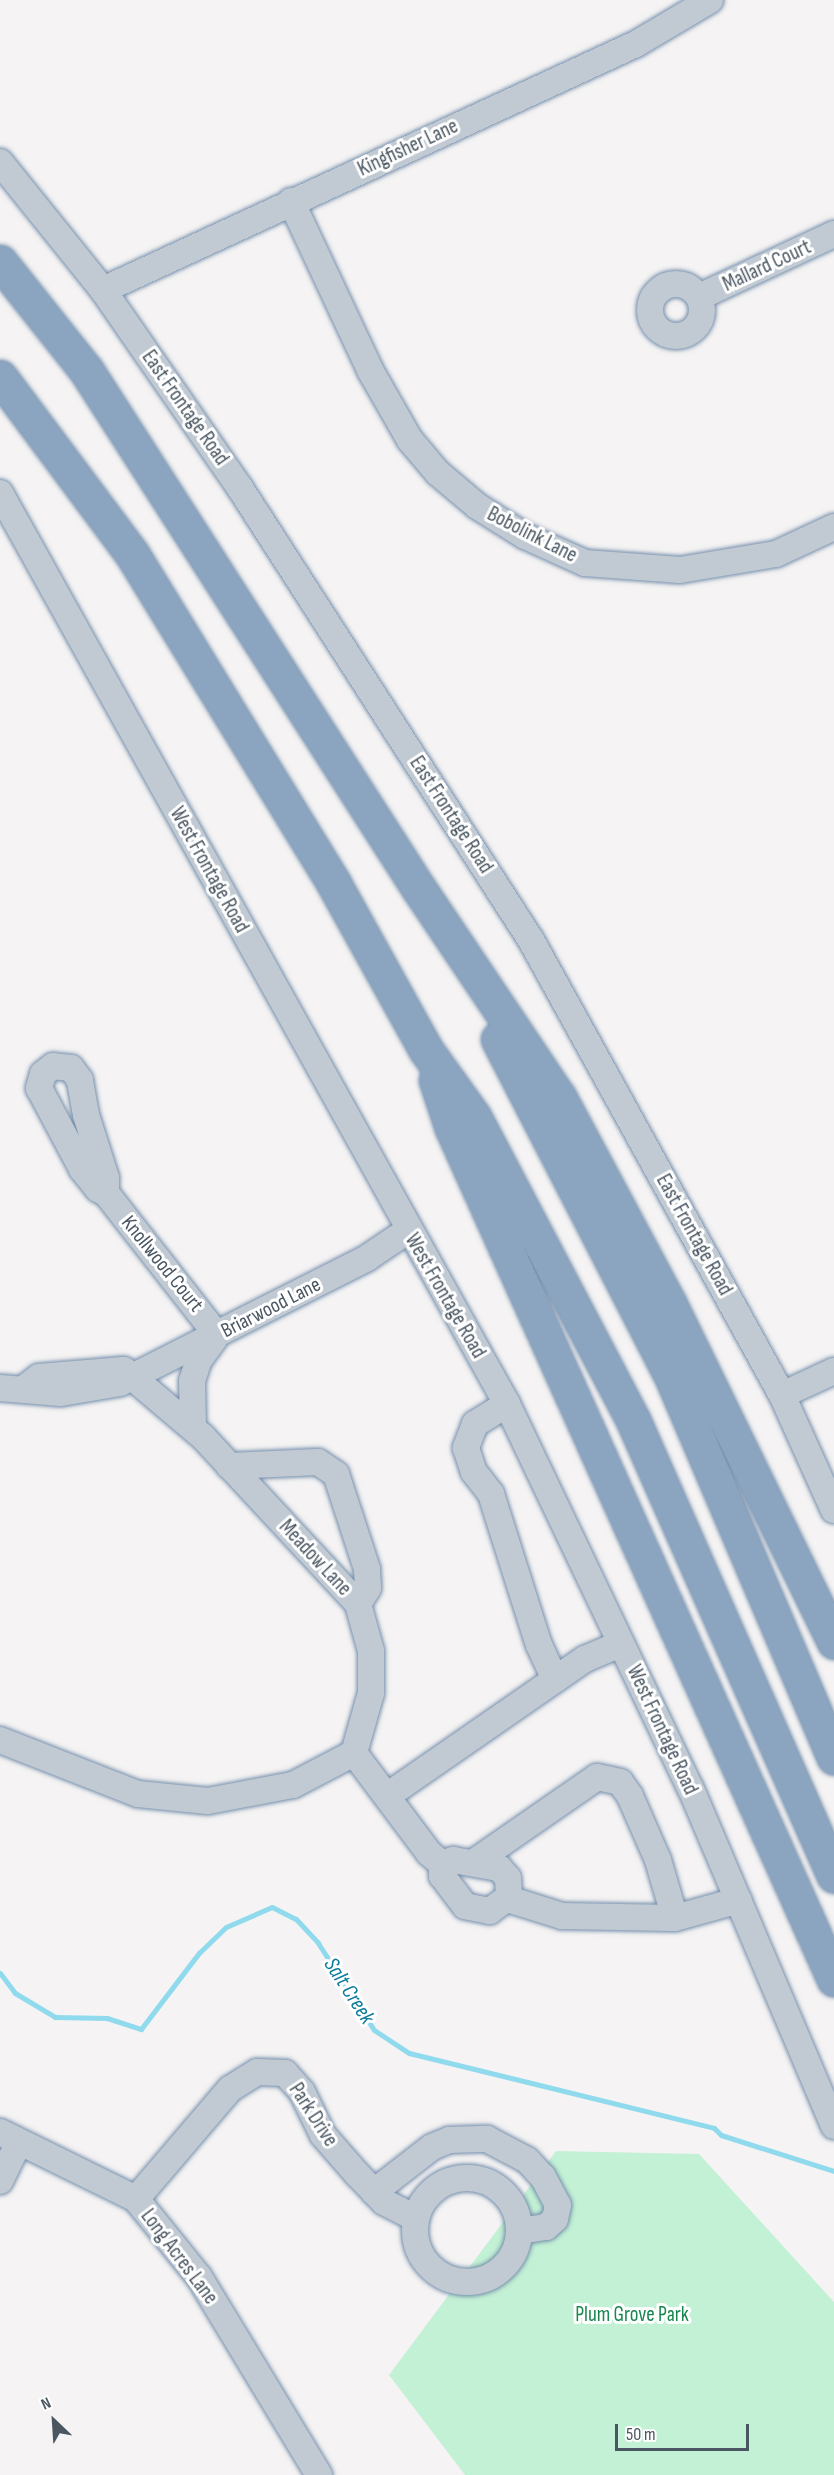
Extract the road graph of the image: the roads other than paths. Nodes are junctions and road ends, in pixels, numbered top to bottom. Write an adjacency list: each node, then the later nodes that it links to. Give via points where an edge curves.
1 (710, 0): 3 (street, Kingfisher Lane, via 636,44)
2 (0, 162): 6 (street, East Frontage Road)
3 (291, 201): 6 (street, Kingfisher Lane); 10 (street, Bobolink Lane, via 370,370 410,440 438,473 477,506 525,536 585,562 680,570 776,554)
4 (834, 234): 7 (street, Mallard Court)
5 (0, 262): 11 (highway, via 86,370)
6 (103, 290): 21 (street, East Frontage Road, via 240,488 531,940)
7 (699, 297)
8 (0, 377): 12 (highway, via 132,554 334,884)
9 (0, 493): 16 (street, West Frontage Road)
10 (834, 527)
11 (419, 890): 27 (highway, via 559,1097 669,1303); 32 (highway, via 670,1373)
12 (426, 1050): 36 (highway, via 474,1117 633,1419); 40 (highway, via 452,1128)
13 (90, 1128): 14 (street); 14 (street, Knollwood Court, via 80,1080 71,1068 53,1066 43,1074 39,1088); 15 (street, Knollwood Court, via 106,1178)
14 (65, 1138): 15 (street, Knollwood Court, via 85,1174)
15 (106, 1193): 17 (street, Knollwood Court)
16 (407, 1231): 17 (street, Briarwood Lane, via 367,1258); 22 (street, West Frontage Road)
17 (217, 1335): 19 (street, Briarwood Lane); 23 (street, via 195,1371 190,1391)
18 (834, 1371): 21 (street)
19 (131, 1376): 20 (street, via 121,1369 35,1392 26,1387); 23 (street, Meadow Lane)
20 (0, 1388)
21 (782, 1395): 25 (street, East Frontage Road)
22 (507, 1404): 28 (street, West Frontage Road); 29 (street, via 475,1424 466,1448 474,1472 491,1494 539,1645)
23 (193, 1426): 24 (street, Meadow Lane)
24 (230, 1466): 26 (street, Meadow Lane); 26 (street, via 318,1462 336,1474 367,1569 368,1588)
25 (834, 1510)
26 (358, 1604): 31 (street, Meadow Lane, via 371,1651 371,1693)
27 (834, 1642)
28 (621, 1644): 29 (street, via 604,1649); 38 (street, West Frontage Road)
29 (555, 1680): 33 (street)
30 (0, 1740): 31 (street, via 138,1794 208,1801 293,1785)
31 (354, 1753): 33 (street)
32 (834, 1757)
33 (387, 1796): 35 (street, via 429,1853)
34 (473, 1863): 35 (street, via 453,1860); 37 (street, via 494,1866 506,1874 511,1889); 39 (street, via 597,1777 620,1782 658,1860)
35 (442, 1864): 37 (street, via 444,1883 465,1906 490,1911)
36 (834, 1876)
37 (508, 1899): 39 (street, via 562,1916)
38 (739, 1900): 39 (street); 41 (street, West Frontage Road)
39 (675, 1918)
40 (834, 1979)
41 (834, 2126)
42 (10, 2137): 43 (street); 45 (street, Long Acres Lane)
43 (0, 2181)
44 (374, 2192): 45 (street, Park Drive, via 323,2135 302,2092 285,2073 257,2072 230,2089); 46 (street, Park Drive); 47 (street, via 432,2147 459,2138 487,2139 527,2160 558,2205 555,2219 546,2227)
45 (136, 2199): 48 (street, Long Acres Lane, via 199,2277)
46 (415, 2218): 47 (street, via 433,2189 464,2177 497,2187 509,2199); 47 (street, via 419,2252 436,2272 460,2282 494,2274 511,2256)
47 (519, 2231)
48 (319, 2475)

